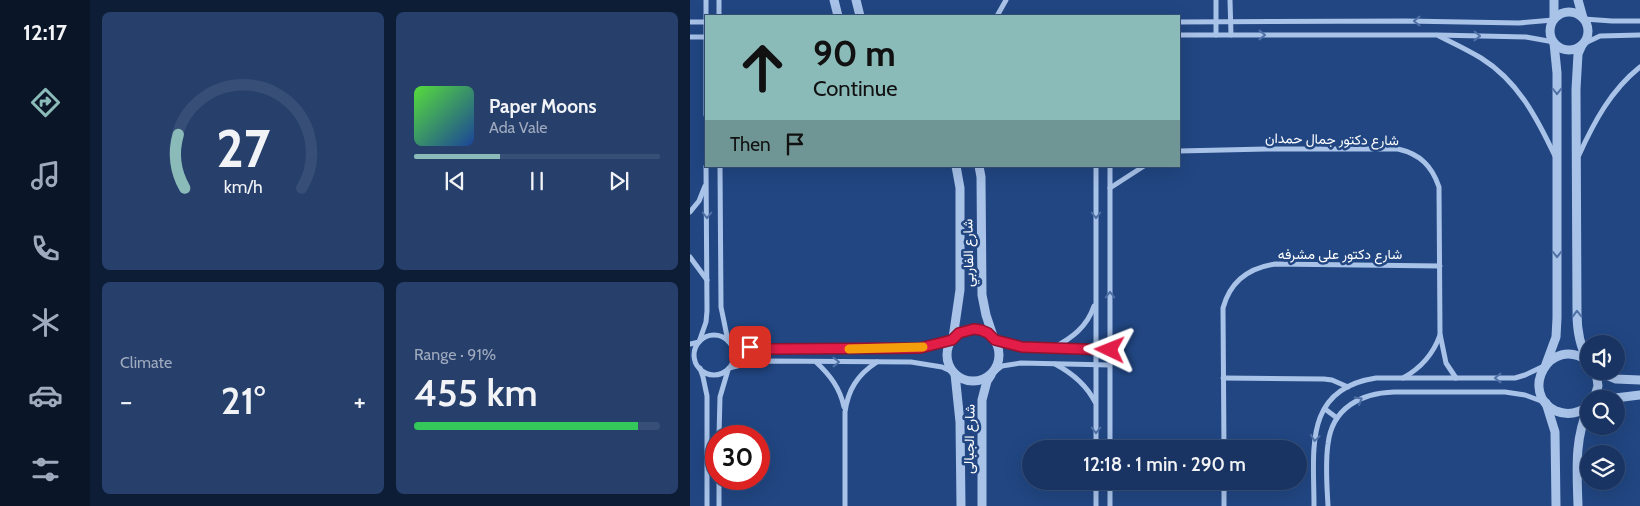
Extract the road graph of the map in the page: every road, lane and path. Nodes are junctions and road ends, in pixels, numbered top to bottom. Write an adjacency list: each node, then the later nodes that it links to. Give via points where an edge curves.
1 (706, 0): 10 (street)
2 (719, 0): 11 (street)
3 (834, 0): 12 (street)
4 (856, 0): 13 (street)
5 (1006, 0): 14 (street)
6 (1216, 0): 17 (street)
7 (1230, 0): 18 (street)
8 (1554, 0): 16 (street)
9 (1578, 0): 15 (street)
10 (706, 15)
11 (719, 15)
12 (838, 15)
13 (860, 15)
14 (998, 15)
15 (1583, 18): 16 (street, via 1565,12); 19 (street); 31 (street, via 1588,28)
16 (1554, 20): 18 (street, one-way to 18, via 1519,23); 30 (street, via 1550,31)
17 (1216, 21): 18 (street); 22 (street); 24 (street)
18 (1231, 21): 25 (street)
19 (1640, 21)
20 (690, 22): 21 (street)
21 (705, 22)
22 (1180, 22)
23 (1180, 35): 24 (street)
24 (1216, 35): 25 (street)
25 (1231, 35): 26 (street, one-way to 26)
26 (1437, 35): 30 (street, one-way to 30, via 1526,37); 34 (street, via 1482,59 1516,88 1530,106)
27 (1640, 35): 31 (street, via 1600,36)
28 (690, 37): 29 (street)
29 (705, 37)
30 (1554, 42): 31 (street, via 1571,50); 34 (street, one-way to 34)
31 (1582, 44): 35 (street, via 1576,65)
32 (1640, 67): 35 (street, via 1608,100)
33 (1180, 151): 47 (street, شارع دكتور جمال حمدان, via 1408,151 1425,162 1439,187)
34 (1557, 159): 67 (street, one-way to 67, via 1557,328)
35 (1576, 160): 53 (street, one-way to 35, via 1577,326)
36 (706, 167): 43 (street)
37 (720, 167): 54 (street, via 722,307)
38 (956, 167): 51 (street, شارع الفاربي, via 960,188 960,290)
39 (980, 167): 52 (street, شارع الفاربي, via 982,295)
40 (1096, 167): 49 (street, one-way to 49)
41 (1110, 167): 44 (street)
42 (1142, 167): 44 (street)
43 (706, 183): 45 (street, via 699,201); 48 (street, one-way to 48)
44 (1110, 188): 59 (street, one-way to 44)
45 (690, 212)
46 (690, 257): 48 (street)
47 (1440, 266): 50 (street, شارع دكتور جمال حمدان); 72 (street, شارع دكتور على مشرفه, via 1284,264 1267,265 1249,272 1235,283 1223,308)
48 (707, 280): 55 (street, via 708,311)
49 (1096, 301): 57 (street, via 1085,325); 58 (street)
50 (1440, 334): 73 (street, شارع دكتور جمال حمدان, via 1422,365); 74 (street, شارع دكتور جمال حمدان, via 1446,363)
51 (953, 339): 52 (street, via 959,333 974,329); 54 (street, via 911,348 770,349); 70 (street, via 947,359)
52 (994, 339): 57 (street, via 1022,347); 71 (street, via 999,360)
53 (1580, 340)
54 (729, 341): 55 (street, via 714,335); 69 (street, via 734,358)
55 (699, 342): 56 (street); 68 (street, via 695,358)
56 (690, 344)
57 (1052, 348): 58 (street)
58 (1096, 350): 59 (street); 65 (street)
59 (1110, 350): 66 (street)
60 (1580, 357): 67 (street, via 1559,355)
61 (816, 362): 62 (street, one-way to 62); 69 (street, via 760,361); 84 (street, via 836,384)
62 (877, 362): 70 (street, via 921,363); 84 (street, via 854,383)
63 (1052, 363): 65 (street); 71 (street, via 1012,363); 81 (street, via 1083,383)
64 (690, 364): 68 (street)
65 (1096, 365): 66 (street); 81 (street)
66 (1110, 365): 89 (street)
67 (1545, 365): 74 (street, one-way to 74, via 1515,378); 80 (street, via 1539,380)
68 (699, 368): 69 (street, via 714,375); 95 (street, via 707,396)
69 (729, 369): 86 (street, via 720,397)
70 (954, 373): 71 (street, via 973,382); 98 (street, شارع الجبالى, via 960,422)
71 (992, 373): 99 (street, شارع الجبالى, via 982,400)
72 (1223, 378): 77 (street, via 1324,379); 90 (street, شارع دكتور على مشرفه)
73 (1402, 378): 74 (street); 77 (street, via 1366,379)
74 (1456, 378)
75 (1625, 379): 76 (street)
76 (1640, 380)
77 (1348, 387): 82 (street)
78 (1640, 395): 79 (street)
79 (1625, 397)
80 (1545, 402): 83 (street, via 1566,414); 85 (street, one-way to 80, via 1355,401 1379,392 1505,392); 105 (street, via 1555,432)
81 (1096, 404): 88 (street, one-way to 88)
82 (1325, 409): 85 (street); 103 (street, one-way to 103, via 1314,443)
83 (1580, 410)
84 (845, 412): 97 (street)
85 (1337, 418): 104 (street, via 1328,443)
86 (719, 425)
87 (1580, 433): 106 (street)
88 (1096, 440)
89 (1110, 440)
90 (1224, 440)
91 (719, 490): 96 (street)
92 (1096, 490): 100 (street)
93 (1110, 490): 101 (street)
94 (1224, 490): 102 (street)
95 (707, 506)
96 (719, 506)
97 (845, 506)
98 (961, 506)
99 (982, 506)
100 (1096, 506)
101 (1110, 506)
102 (1224, 506)
103 (1314, 506)
104 (1328, 506)
105 (1556, 506)
106 (1578, 506)

